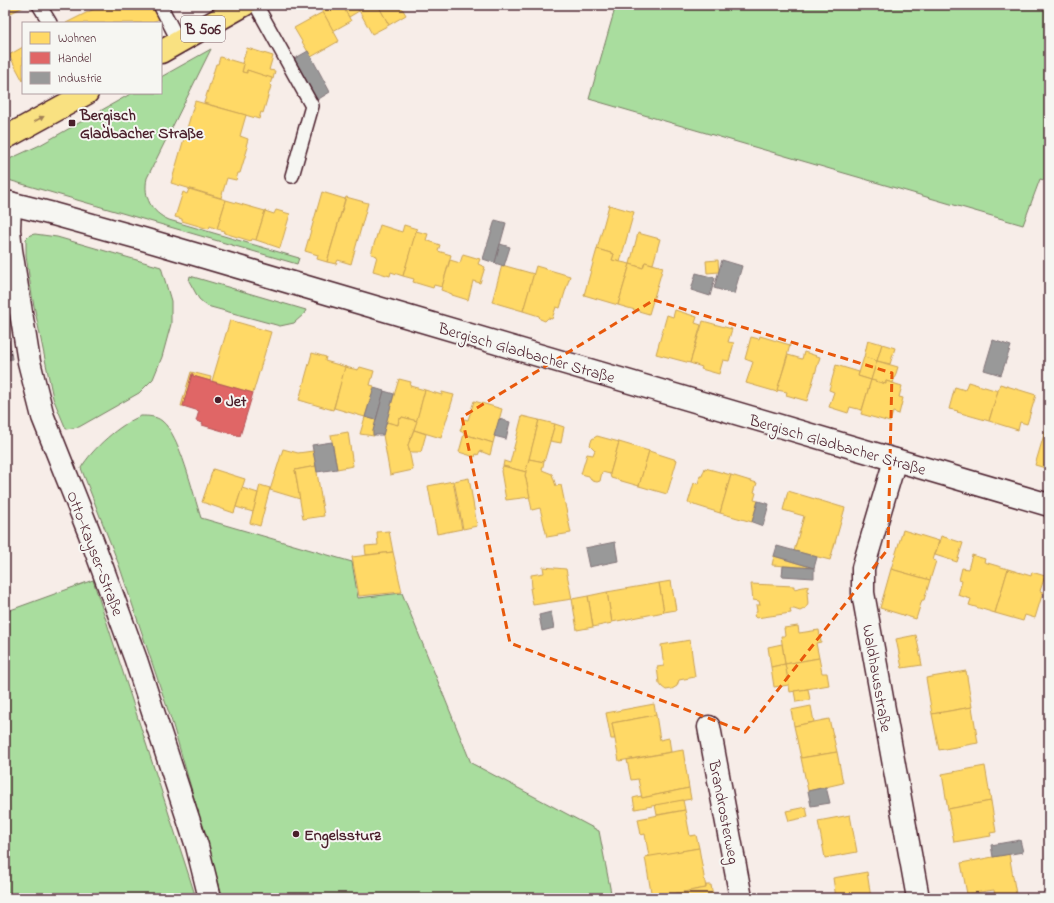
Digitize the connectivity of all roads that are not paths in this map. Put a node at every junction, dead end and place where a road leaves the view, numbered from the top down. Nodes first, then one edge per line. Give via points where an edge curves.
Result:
1 (39, 5) edge
2 (160, 5) edge
3 (244, 5) edge
4 (256, 5) edge
5 (49, 22) edge
6 (170, 47) edge
7 (85, 94) edge
8 (5, 138) edge
9 (292, 176) dead end
10 (8, 203) edge
11 (895, 460) junction
12 (1049, 505) edge
13 (709, 727) dead end
14 (210, 898) edge
15 (741, 898) edge
16 (918, 898) edge

1 - 5 lane
2 - 6 lane
3 - 6 main road, B 506
4 - 9 lane via 312,106
8 -> 7 main road
10 - 11 street, Bergisch Gladbacher Straße via 128,235
10 - 14 street, Otto-Kayser-Straße via 11,250 29,362 43,417 136,660 197,846
11 - 12 street, Bergisch Gladbacher Straße
11 - 16 street, Waldhausstraße via 863,568 863,593
13 - 15 street, Brandrosterweg

